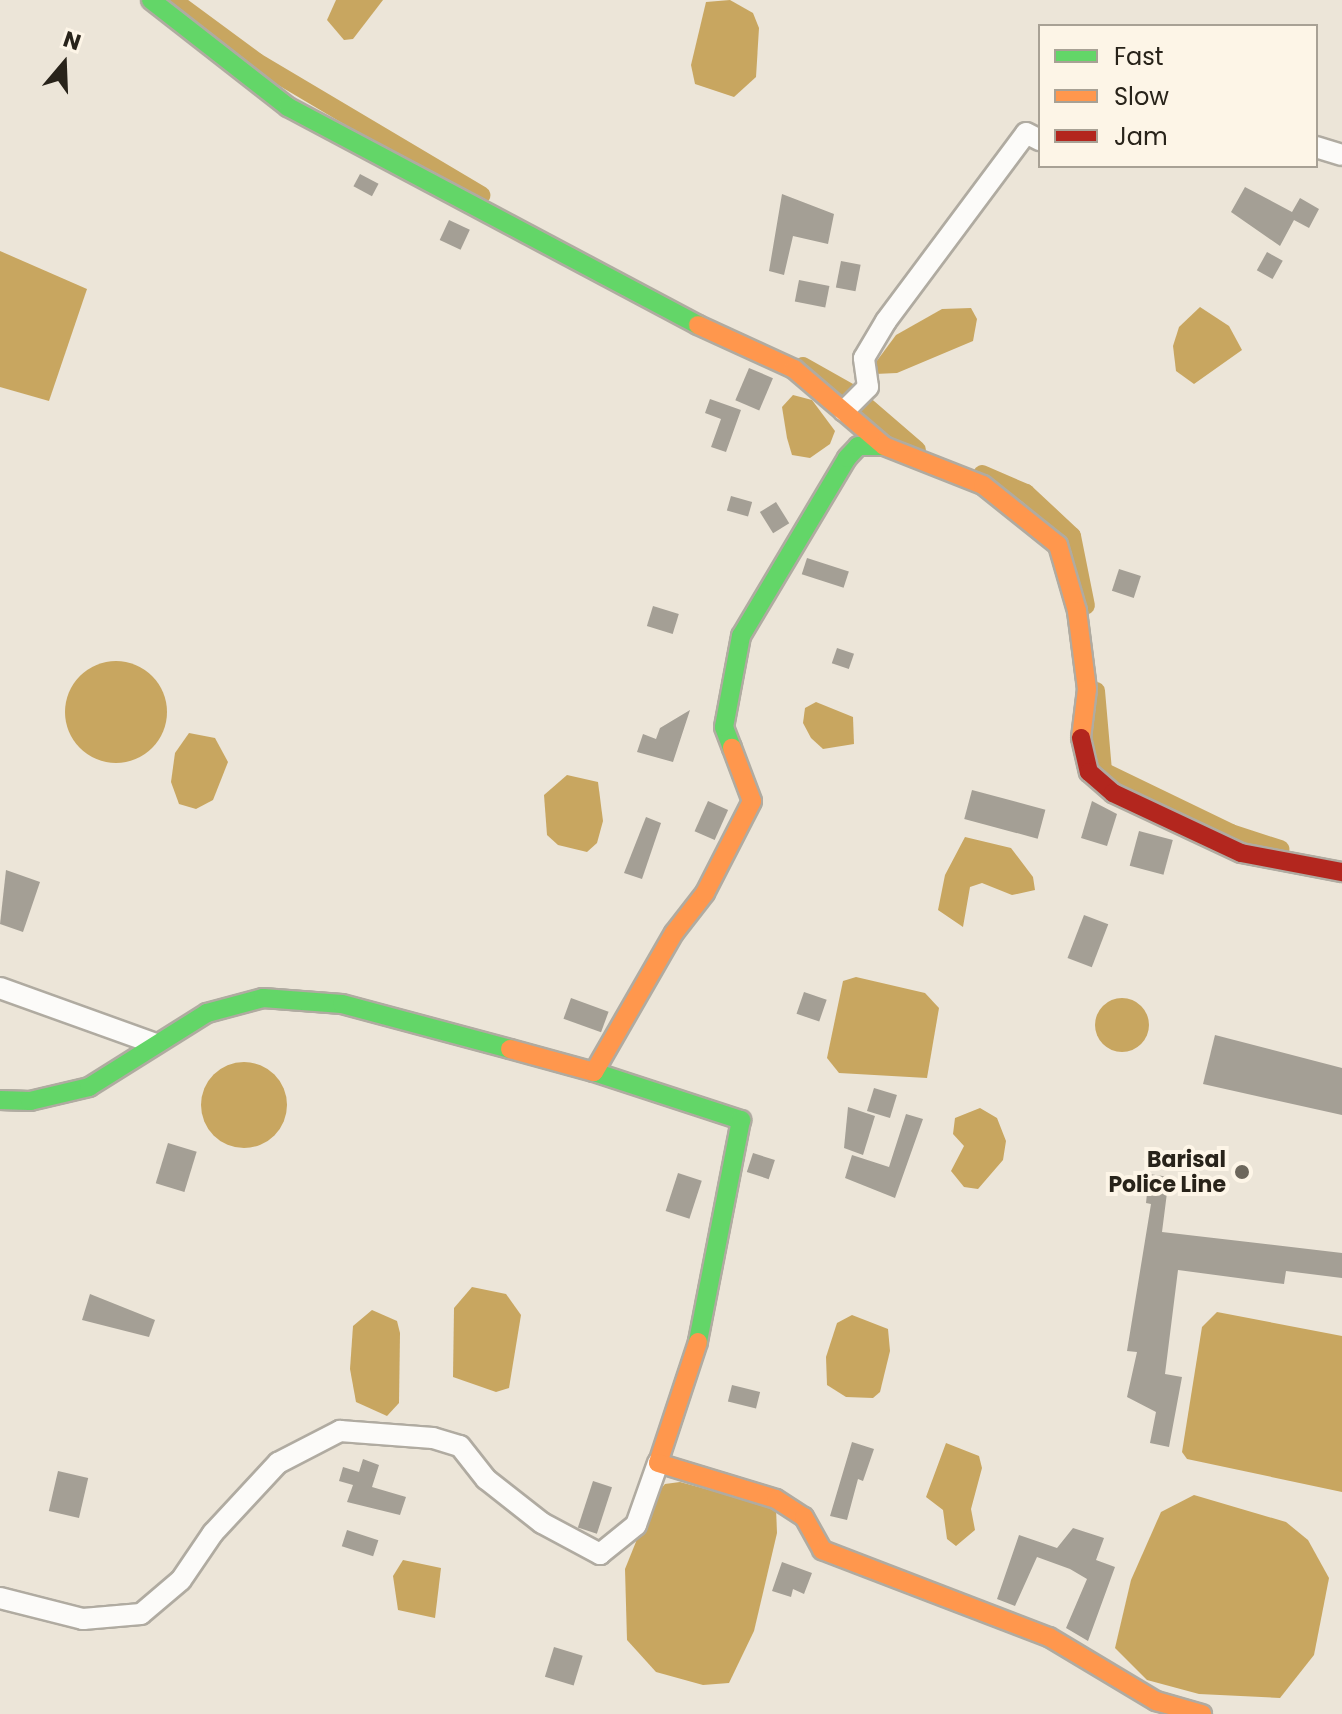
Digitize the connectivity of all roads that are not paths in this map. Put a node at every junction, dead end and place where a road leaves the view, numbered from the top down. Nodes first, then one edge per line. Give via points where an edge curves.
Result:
1 (151, 0) edge
2 (1038, 139) edge
3 (1318, 148) edge
4 (1342, 155) edge
5 (844, 411) junction
6 (884, 446) junction
7 (1342, 872) edge
8 (0, 988) edge
9 (153, 1043) junction
10 (594, 1072) junction
11 (0, 1100) edge
12 (658, 1463) junction
13 (0, 1598) edge
14 (1202, 1714) edge

1 - 5 street via 288,107 730,342 794,369
2 - 5 street via 1026,133 886,321 864,358 868,387
3 - 4 street
5 - 6 street
6 - 7 street via 983,485 1058,545 1079,626 1087,689 1080,751 1089,772 1113,793 1241,853
6 - 10 street via 858,446 847,458 741,636 724,727 752,801 705,893 674,933
8 - 9 street
9 - 10 street via 207,1013 263,998 342,1004
9 - 11 street via 89,1087 30,1101
10 - 12 street via 741,1120 704,1325
12 - 13 street via 636,1525 600,1554 542,1523 486,1479 460,1446 433,1438 340,1431 278,1463 213,1533 181,1580 141,1614 83,1619
12 - 14 street via 672,1472 729,1481 776,1499 804,1517 822,1550 1049,1637 1156,1701

